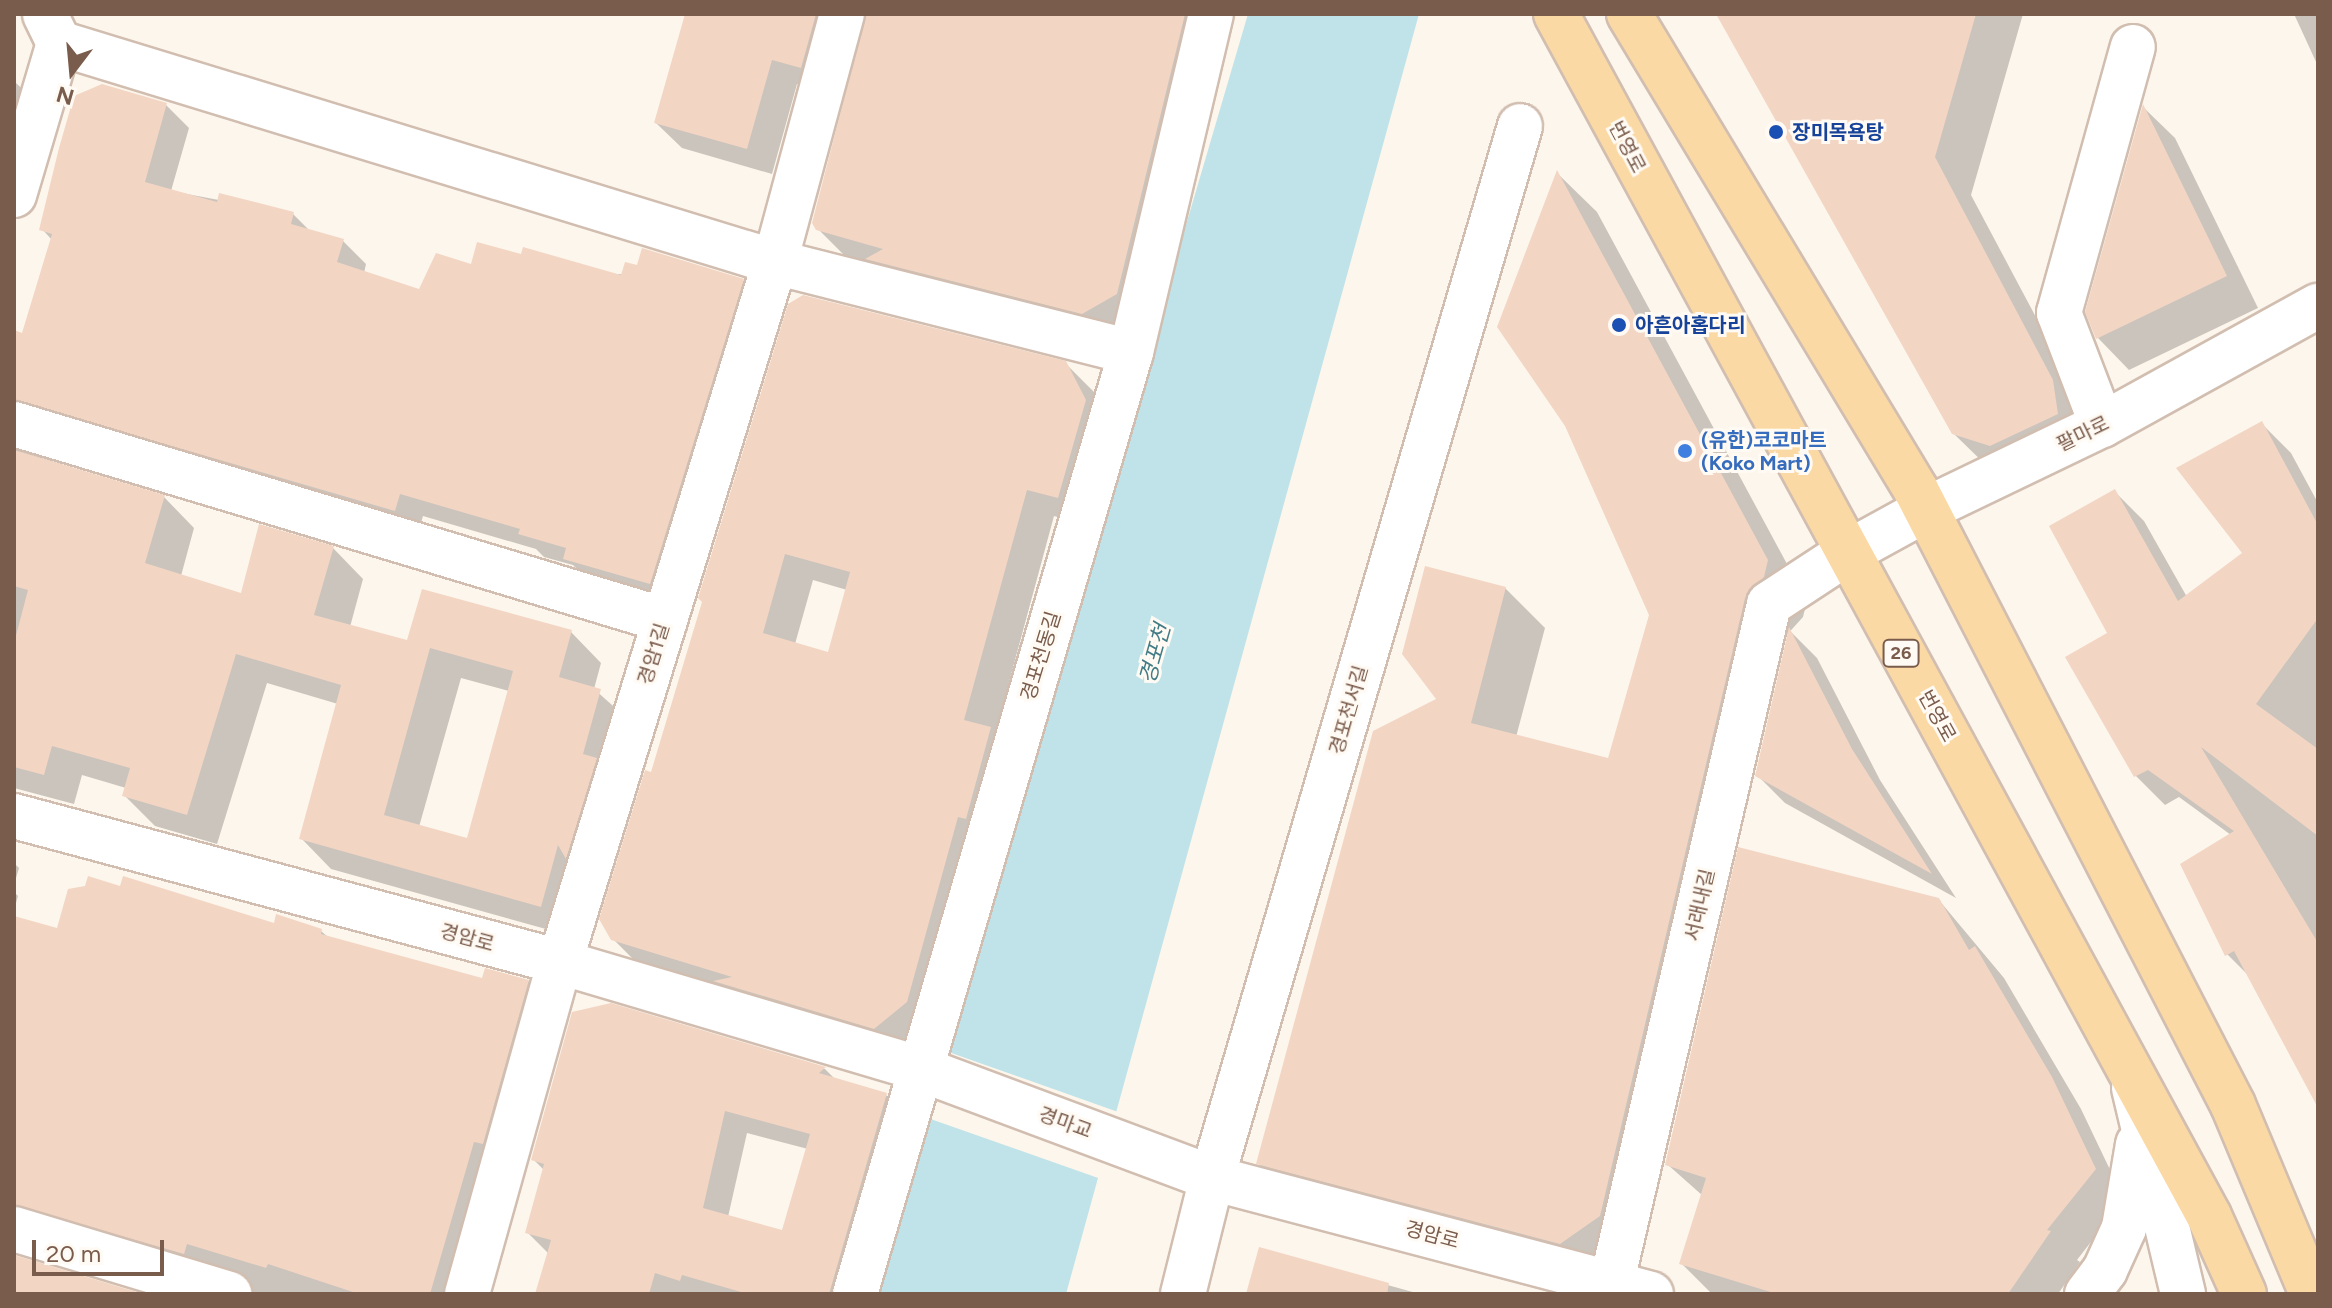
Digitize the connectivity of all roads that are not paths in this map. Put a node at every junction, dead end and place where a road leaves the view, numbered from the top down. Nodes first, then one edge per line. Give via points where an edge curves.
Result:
1 (842, 14) edge
2 (1211, 14) edge
3 (1556, 14) edge
4 (1629, 14) edge
5 (52, 28) edge
6 (2133, 47) dead end
7 (1520, 126) dead end
8 (14, 195) edge
9 (775, 262) junction
10 (2318, 306) edge
11 (1131, 352) junction
12 (14, 424) edge
13 (2102, 425) junction
14 (1925, 510) junction
15 (1845, 554) junction
16 (665, 620) junction
17 (14, 816) edge
18 (560, 962) junction
19 (918, 1068) junction
20 (2132, 1078) junction
21 (2233, 1105) junction
22 (2141, 1126) junction
23 (1212, 1178) junction
24 (2318, 1227) edge
25 (14, 1229) edge
26 (1624, 1290) edge
27 (229, 1294) edge
28 (467, 1294) edge
29 (855, 1294) edge
30 (1183, 1294) edge
31 (2087, 1294) edge
32 (2183, 1294) edge
33 (2244, 1294) edge
34 (2312, 1294) edge

1 - 9 street, 경암1길
2 - 11 street, 경포천동길
3 - 15 main road, 번영로 / 26
4 - 14 main road
5 - 8 street
5 - 9 street
6 - 13 street via 2059,313
7 - 23 street, 경포천서길
9 - 11 street
9 - 16 street, 경암1길
10 - 13 street, 팔마로
11 - 19 street, 경포천동길
12 - 16 street
13 - 14 street, 팔마로
14 - 15 street, 팔마로
14 - 21 main road
15 - 20 main road, 번영로 / 26
15 - 26 street, 서래내길 via 1769,604
16 - 18 street, 경암1길
17 - 18 street, 경암로
18 - 19 street, 경암로
18 - 28 street, 경암1길
19 - 23 street, 경마교
19 - 29 street, 경포천동길
20 - 22 street
20 - 33 main road, 번영로 / 26 via 2209,1216
21 - 24 main road
21 - 34 main road
22 - 31 street via 2124,1228
22 - 32 street
23 - 26 street, 경암로
23 - 30 street, 경포천서길
25 - 27 street

